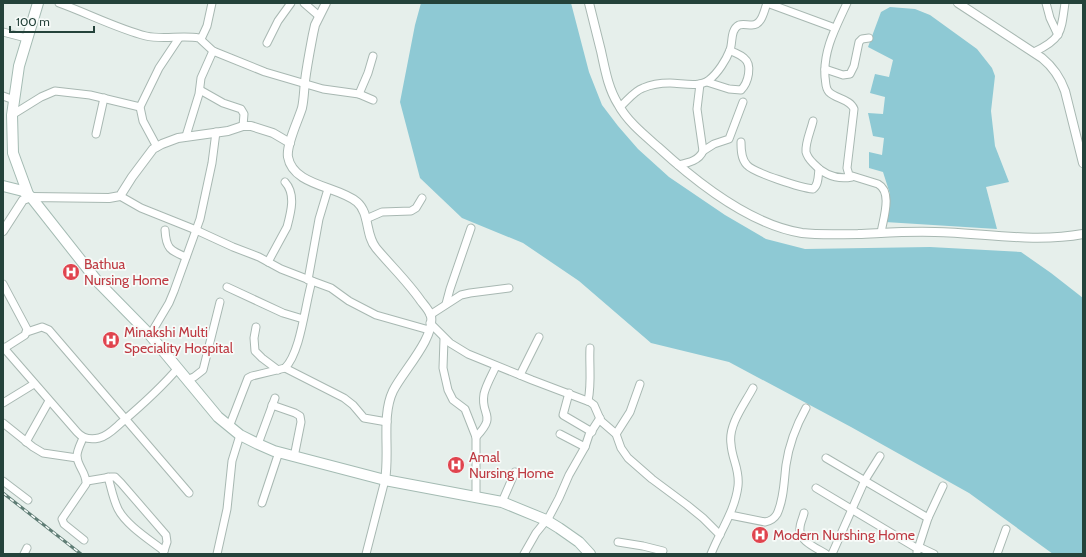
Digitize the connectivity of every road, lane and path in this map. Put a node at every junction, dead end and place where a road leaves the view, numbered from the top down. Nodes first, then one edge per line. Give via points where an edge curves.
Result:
1 (59, 3) edge
2 (212, 3) edge
3 (291, 3) edge
4 (304, 3) edge
5 (326, 3) edge
6 (588, 3) edge
7 (767, 3) edge
8 (847, 3) edge
9 (958, 3) edge
10 (1046, 3) edge
11 (1065, 3) edge
12 (35, 4) edge
13 (319, 16) junction
14 (835, 28) junction
15 (3, 32) edge
16 (1058, 35) junction
17 (26, 38) junction
18 (179, 38) junction
19 (869, 38) dead end
20 (201, 39) junction
21 (267, 43) dead end
22 (730, 50) junction
23 (213, 51) junction
24 (1034, 52) junction
25 (373, 56) dead end
26 (825, 69) junction
27 (305, 82) junction
28 (703, 83) junction
29 (200, 90) junction
30 (359, 94) junction
31 (3, 96) edge
32 (104, 98) junction
33 (14, 100) junction
34 (373, 100) dead end
35 (743, 102) dead end
36 (140, 107) junction
37 (620, 107) junction
38 (12, 115) junction
39 (813, 121) dead end
40 (244, 126) junction
41 (216, 132) junction
42 (96, 134) dead end
43 (186, 136) junction
44 (741, 142) dead end
45 (290, 143) junction
46 (157, 146) junction
47 (703, 151) junction
48 (1083, 163) edge
49 (678, 165) junction
50 (818, 169) junction
51 (852, 177) junction
52 (285, 182) dead end
53 (3, 186) edge
54 (328, 189) junction
55 (120, 196) junction
56 (31, 197) junction
57 (422, 198) dead end
58 (366, 220) junction
59 (471, 228) dead end
60 (165, 230) dead end
61 (196, 230) junction
62 (3, 231) edge
63 (881, 233) junction
64 (1083, 234) edge
65 (186, 257) junction
66 (268, 262) junction
67 (310, 280) junction
68 (3, 284) edge
69 (227, 287) dead end
70 (509, 288) dead end
71 (220, 302) dead end
72 (446, 304) junction
73 (303, 319) junction
74 (430, 323) junction
75 (256, 327) dead end
76 (27, 332) junction
77 (150, 335) junction
78 (538, 337) dead end
79 (444, 339) junction
80 (3, 348) edge
81 (590, 348) dead end
82 (496, 366) junction
83 (178, 368) junction
84 (281, 369) junction
85 (520, 375) junction
86 (187, 380) junction
87 (34, 384) junction
88 (640, 384) dead end
89 (753, 388) dead end
90 (569, 393) junction
91 (49, 401) junction
92 (588, 401) junction
93 (3, 403) edge
94 (806, 408) dead end
95 (600, 418) junction
96 (125, 419) junction
97 (387, 422) junction
98 (3, 423) edge
99 (229, 427) junction
100 (592, 432) junction
101 (560, 434) dead end
102 (616, 434) junction
103 (240, 435) junction
104 (476, 437) junction
105 (83, 438) junction
106 (26, 442) junction
107 (258, 444) junction
108 (585, 447) junction
109 (279, 452) junction
110 (880, 456) dead end
111 (294, 457) junction
112 (77, 458) junction
113 (826, 458) dead end
114 (515, 472) dead end
115 (108, 477) junction
116 (385, 480) junction
117 (865, 480) junction
118 (3, 481) edge
119 (87, 481) junction
120 (943, 486) dead end
121 (816, 488) dead end
122 (189, 493) dead end
123 (476, 497) junction
124 (28, 500) dead end
125 (502, 502) junction
126 (262, 503) dead end
127 (852, 510) junction
128 (804, 513) dead end
129 (730, 515) junction
130 (928, 518) junction
131 (546, 520) junction
132 (1006, 529) dead end
133 (720, 535) junction
134 (84, 540) dead end
135 (618, 542) dead end
136 (918, 550) edge
137 (652, 551) edge
138 (663, 551) dead end
139 (163, 552) edge
140 (217, 554) edge
141 (366, 554) edge
142 (524, 554) edge
143 (590, 554) edge
144 (711, 554) edge
145 (826, 554) edge
146 (832, 554) edge
147 (934, 554) edge
148 (996, 554) edge

1 - 18 street via 146,36
2 - 20 street
3 - 21 street
4 - 13 street
5 - 13 street
6 - 37 street via 608,80
7 - 14 street
7 - 22 street via 757,24 736,27
8 - 14 street
9 - 24 street
10 - 16 street
11 - 16 street
12 - 17 main road
13 - 27 street via 313,34
14 - 26 street via 827,50
15 - 17 street
16 - 24 street via 1051,43
17 - 33 main road
18 - 20 street
18 - 36 street
19 - 26 street via 859,42 850,74 843,75
20 - 23 street
22 - 28 street via 718,71
22 - 28 street via 744,57 748,65 749,74 743,88 734,90
23 - 27 street via 270,73
23 - 29 street via 201,78
24 - 48 street via 1054,68 1063,83
25 - 30 street
26 - 51 street via 828,90 850,103 854,109 847,172
27 - 30 street
27 - 45 street via 302,108
28 - 37 street via 669,83 644,87
28 - 47 street via 697,109
29 - 40 street via 223,103 241,109 244,114
29 - 43 street
30 - 34 street
31 - 33 street
32 - 36 street
32 - 38 street via 55,91
32 - 42 street
33 - 38 main road
35 - 47 street via 729,139
36 - 46 street via 143,121
37 - 49 street via 636,127
38 - 56 main road via 13,153
39 - 50 street via 806,154
40 - 41 street
40 - 45 street via 267,130
41 - 43 street
41 - 61 street via 203,209
43 - 46 street
44 - 50 street via 747,166 775,178 813,189 816,186
45 - 54 street via 288,152 292,167 306,179
46 - 55 street
47 - 49 street via 696,159
49 - 63 street via 734,205 786,229 820,234
50 - 51 street via 835,177
51 - 63 street via 882,185 886,192
52 - 66 street via 292,195 287,227
53 - 56 main road
54 - 58 street via 356,201 362,208
54 - 67 street via 319,219
55 - 56 street
55 - 61 street via 144,210
56 - 62 street via 23,200
56 - 77 main road via 98,282
57 - 58 street via 411,211 386,212
58 - 74 street via 375,248 403,277 428,310
59 - 72 street
60 - 65 street via 169,248
61 - 65 street
61 - 66 street
63 - 64 street via 936,232 1042,238
65 - 77 street via 169,304
66 - 67 street
67 - 73 street
67 - 74 street via 335,290 376,315
68 - 76 street
69 - 73 street via 274,309
70 - 72 street via 461,295
71 - 86 street via 203,370
72 - 74 street
73 - 84 street via 294,352
74 - 79 street
74 - 97 street via 417,354 393,390
75 - 84 street via 255,351
76 - 80 street
76 - 96 street via 42,327 49,330
77 - 83 main road
78 - 85 street
79 - 82 street via 468,354
79 - 104 street via 443,368 448,390 453,400 464,409
80 - 87 street
81 - 92 street via 591,386
82 - 85 street
82 - 104 street via 484,395 488,420
83 - 86 main road
83 - 96 street via 159,390
84 - 97 street via 344,398 364,418
84 - 99 street via 248,378
85 - 90 street
86 - 99 main road
87 - 91 street
87 - 93 street
88 - 102 street via 630,412
89 - 129 street via 736,419 731,437 739,479
90 - 92 street
90 - 100 street via 564,415
91 - 105 street
91 - 106 street
92 - 95 street via 594,405
94 - 129 street via 792,437 782,496 774,518 765,522
95 - 100 street
95 - 102 street
96 - 105 street via 100,438
96 - 122 street
97 - 116 street via 388,454
98 - 106 street
99 - 103 main road
100 - 108 street
101 - 108 street
102 - 133 street via 622,452 632,462 687,504
103 - 107 main road
103 - 140 street via 232,461 228,502
104 - 123 street
105 - 112 street
106 - 112 street via 43,452
107 - 109 main road
107 - 111 street via 273,402 300,416
108 - 131 street
109 - 111 main road
109 - 126 street
110 - 117 street
111 - 116 main road
112 - 119 street
113 - 117 street
114 - 125 street
115 - 119 street
115 - 139 street via 120,513
115 - 139 street via 115,477 121,482 164,532 168,538
116 - 123 main road
116 - 141 street
117 - 127 street
117 - 130 street
118 - 124 street
119 - 134 street via 62,519 64,524
120 - 130 street
121 - 127 street
123 - 125 main road
125 - 131 main road
127 - 136 street
127 - 146 street
128 - 145 street via 801,535
129 - 133 street
130 - 136 street
131 - 142 street
131 - 143 main road via 572,536
132 - 148 street
133 - 144 street
135 - 137 street via 643,546
136 - 147 street
137 - 138 street

